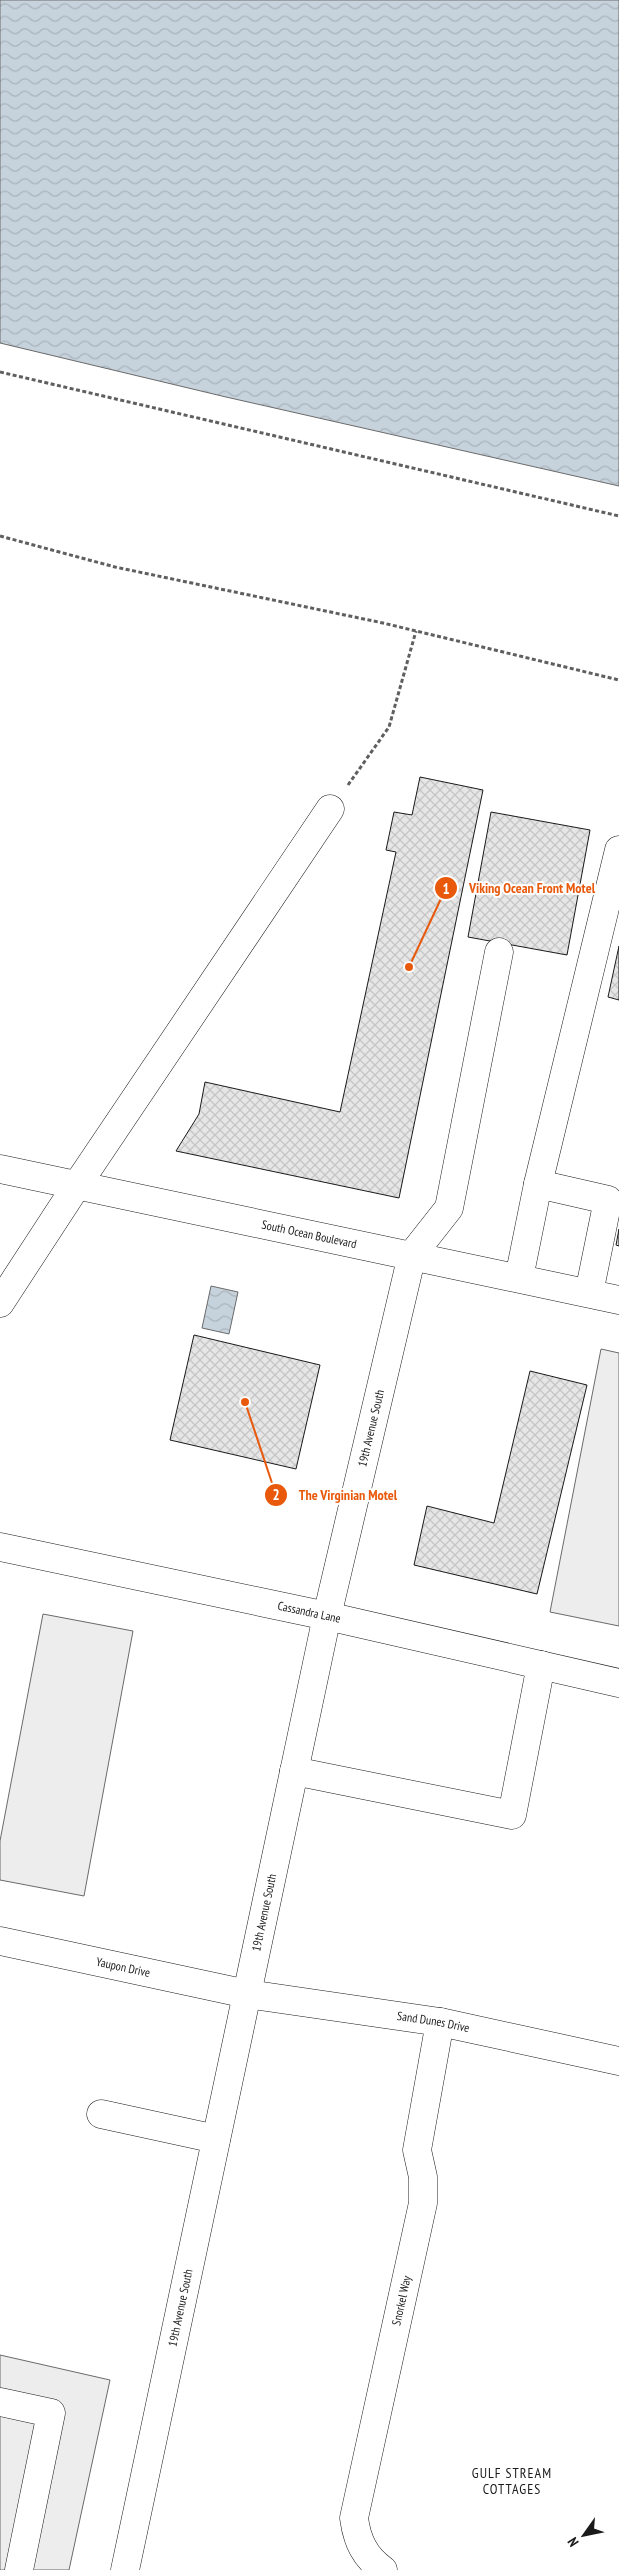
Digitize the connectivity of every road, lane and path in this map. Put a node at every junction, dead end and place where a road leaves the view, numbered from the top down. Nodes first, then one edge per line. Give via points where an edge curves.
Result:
1 (0, 372) edge
2 (619, 516) edge
3 (0, 536) edge
4 (416, 631) junction
5 (619, 680) edge
6 (330, 809) joint
7 (619, 850) edge
8 (499, 952) dead end
9 (0, 1169) edge
10 (538, 1184) junction
11 (77, 1185) junction
12 (412, 1255) junction
13 (519, 1278) junction
14 (589, 1294) junction
15 (619, 1300) edge
16 (0, 1303) edge
17 (0, 1547) edge
18 (327, 1616) junction
19 (541, 1665) junction
20 (619, 1683) edge
21 (294, 1771) junction
22 (0, 1941) edge
23 (247, 1994) junction
24 (440, 2022) junction
25 (619, 2061) edge
26 (101, 2114) dead end
27 (216, 2139) junction
28 (0, 2402) edge
29 (18, 2570) edge
30 (125, 2570) edge
31 (383, 2570) edge

1 - 2 path
3 - 4 path via 115,567
4 - 5 path
4 - 6 path via 389,727
6 - 11 street
7 - 10 street
8 - 12 street via 449,1208
9 - 11 street, South Ocean Boulevard
10 - 13 street
10 - 14 street via 608,1200
11 - 12 street, South Ocean Boulevard
11 - 16 street
12 - 13 street, South Ocean Boulevard
12 - 18 street, 19th Avenue South
13 - 14 street, South Ocean Boulevard
14 - 15 street, South Ocean Boulevard
17 - 18 street, Cassandra Lane
18 - 19 street, Cassandra Lane
18 - 21 street, 19th Avenue South
19 - 20 street, Cassandra Lane
19 - 21 street via 512,1815
21 - 23 street, 19th Avenue South
22 - 23 street, Yaupon Drive
23 - 24 street, Sand Dunes Drive
23 - 27 street, 19th Avenue South
24 - 25 street, Sand Dunes Drive
24 - 31 street, Snorkel Way via 417,2150 423,2177 423,2203 354,2518 362,2549 371,2562
26 - 27 street
27 - 30 street, 19th Avenue South
28 - 29 street via 52,2413

